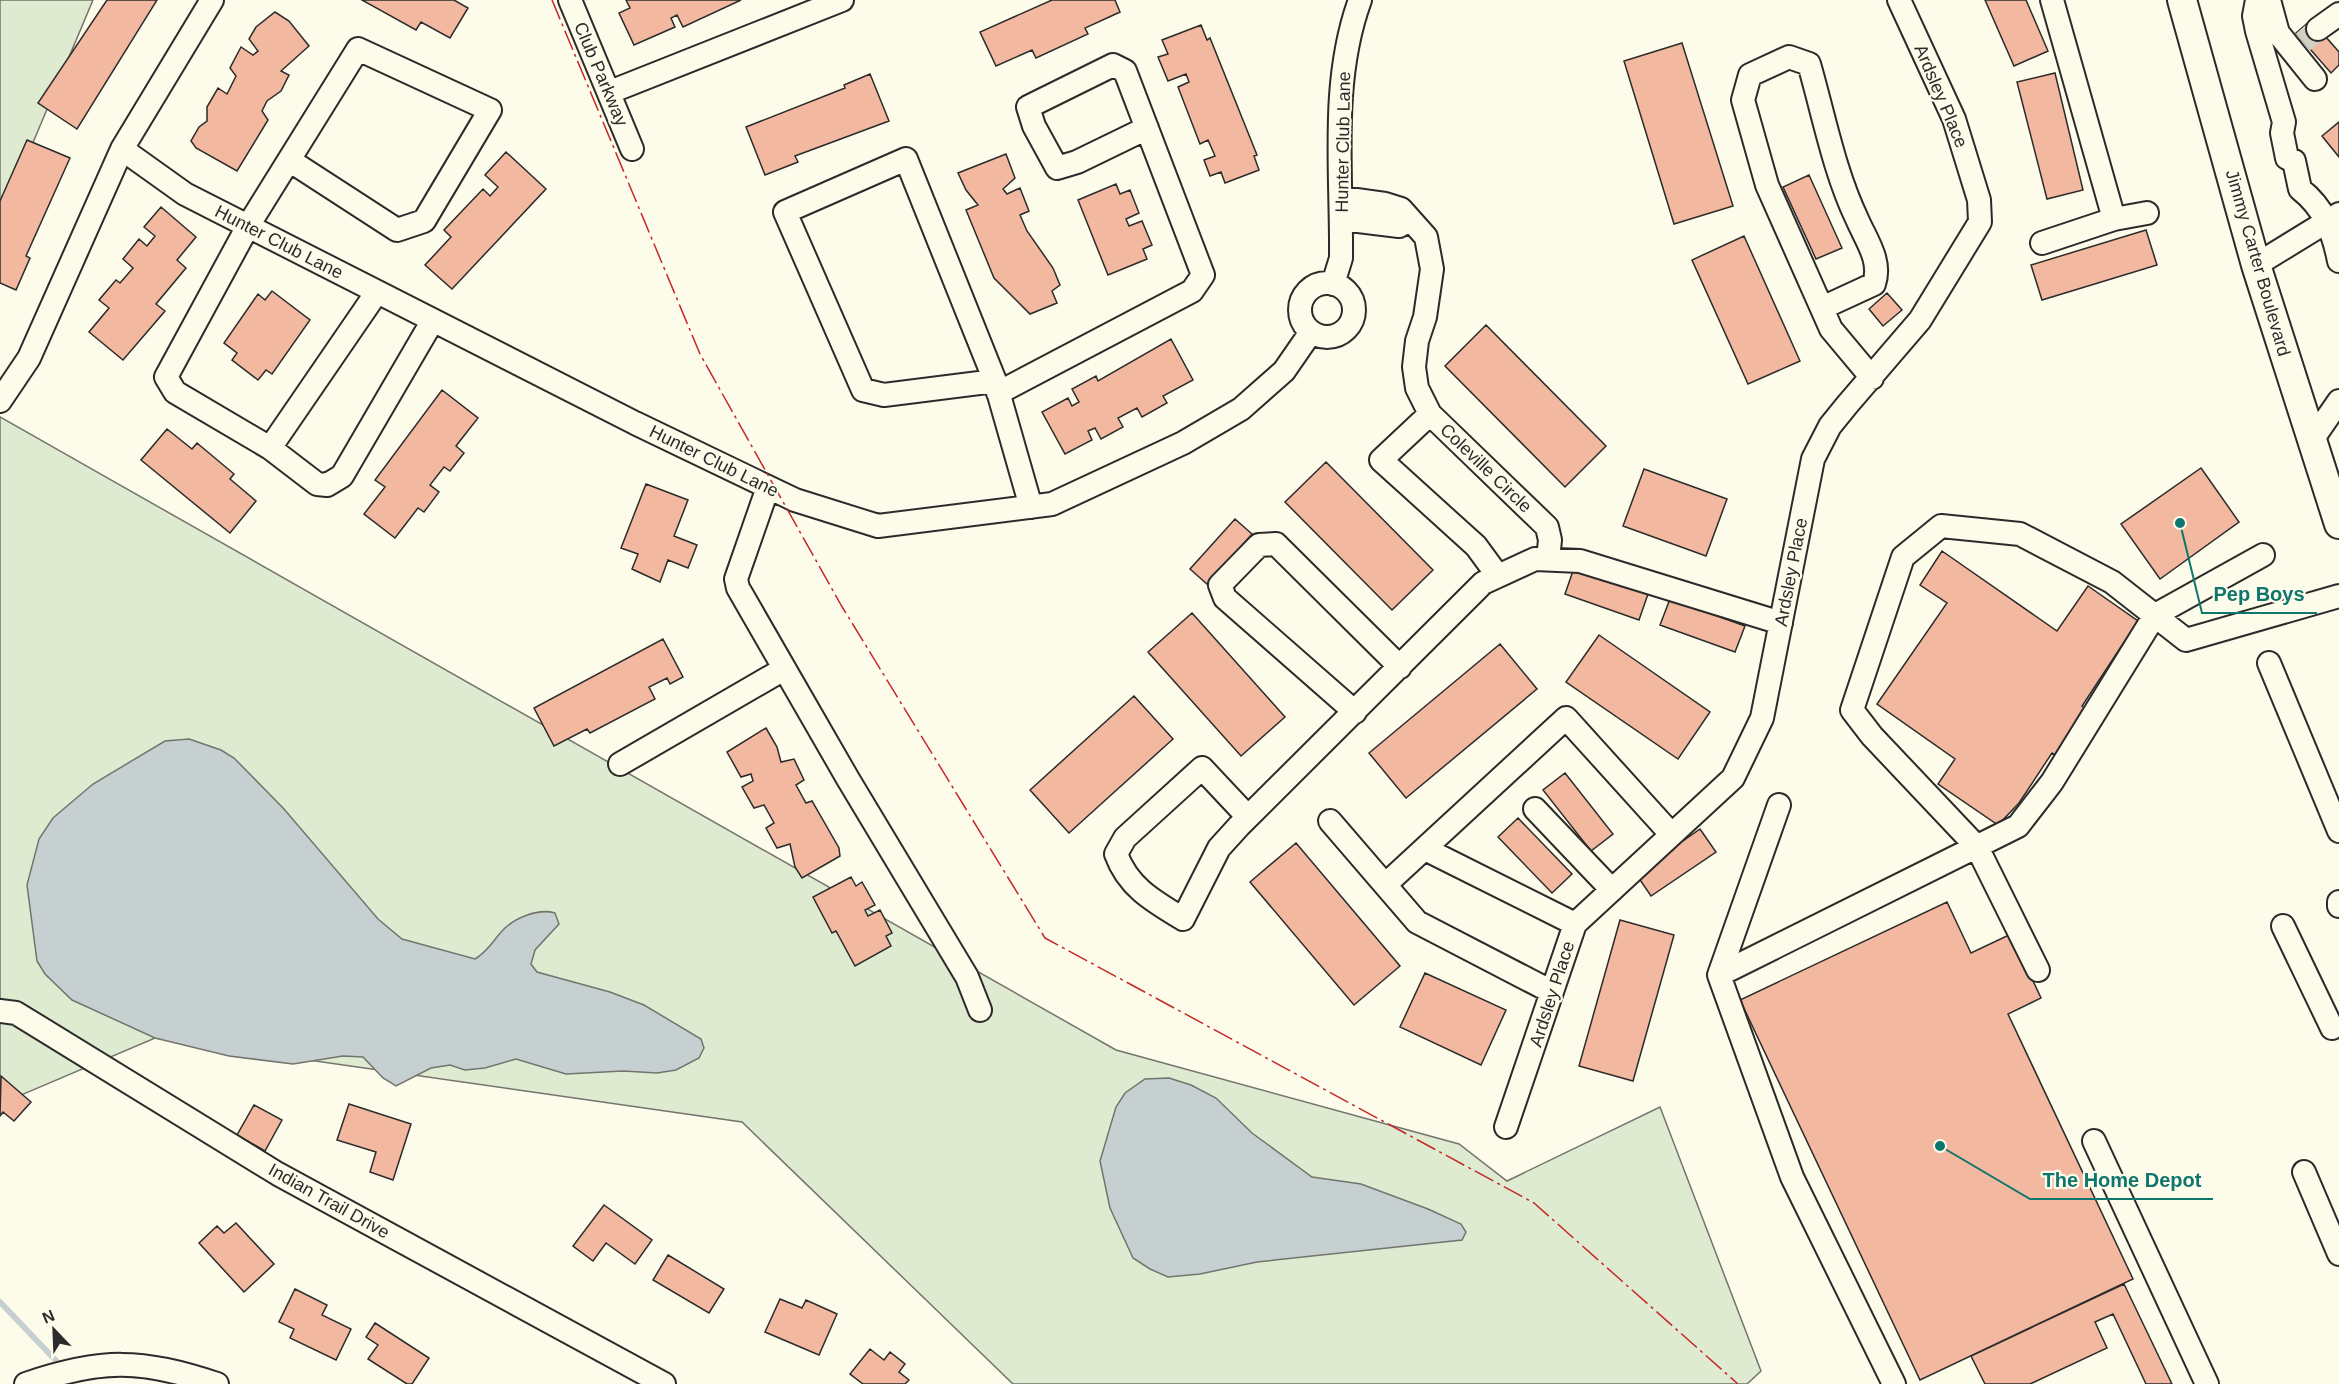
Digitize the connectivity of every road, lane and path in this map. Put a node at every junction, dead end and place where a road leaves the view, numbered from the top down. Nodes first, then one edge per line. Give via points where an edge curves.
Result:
1 (212, 0) edge
2 (570, 0) edge
3 (842, 0) edge
4 (1360, 0) edge
5 (1899, 0) edge
6 (2052, 0) edge
7 (2182, 0) edge
8 (2257, 0) edge
9 (2269, 0) edge
10 (2338, 14) edge
11 (2305, 41) junction
12 (2315, 79) dead end
13 (610, 92) junction
14 (1147, 128) junction
15 (122, 149) junction
16 (632, 149) dead end
17 (289, 160) junction
18 (1342, 208) junction
19 (2147, 213) dead end
20 (2114, 219) junction
21 (2333, 219) edge
22 (248, 226) junction
23 (2042, 243) dead end
24 (2338, 254) edge
25 (2256, 265) junction
26 (1333, 284) junction
27 (377, 292) junction
28 (1822, 308) junction
29 (433, 320) junction
30 (1311, 332) junction
31 (1872, 378) junction
32 (996, 387) junction
33 (0, 400) edge
34 (2339, 401) edge
35 (1430, 414) junction
36 (2312, 440) junction
37 (270, 448) junction
38 (768, 487) junction
39 (1031, 507) junction
40 (2339, 524) edge
41 (2263, 555) dead end
42 (1548, 559) junction
43 (1498, 576) junction
44 (2339, 596) edge
45 (2155, 615) junction
46 (1781, 623) junction
47 (2269, 663) dead end
48 (1400, 667) junction
49 (784, 669) junction
50 (1355, 712) junction
51 (620, 765) dead end
52 (1779, 805) dead end
53 (1535, 809) dead end
54 (1248, 817) junction
55 (1330, 821) dead end
56 (2339, 831) edge
57 (1671, 834) junction
58 (1977, 847) junction
59 (1425, 849) junction
60 (1385, 885) junction
61 (1611, 890) junction
62 (1575, 924) junction
63 (2283, 926) dead end
64 (2038, 970) dead end
65 (1719, 975) junction
66 (1552, 992) junction
67 (980, 1010) dead end
68 (0, 1011) edge
69 (2332, 1028) dead end
70 (1506, 1127) dead end
71 (2094, 1141) dead end
72 (2304, 1172) dead end
73 (2339, 1254) edge
74 (26, 1384) edge
75 (217, 1384) edge
76 (664, 1384) edge
77 (1893, 1384) edge
78 (2207, 1384) edge

1 - 15 street
2 - 13 street, Club Parkway
3 - 13 street
4 - 18 street, Hunter Club Lane via 1349,29 1341,83
5 - 31 street, Ardsley Place via 1954,119 1979,200 1980,222 1920,320
6 - 20 street
7 - 25 main road, Jimmy Carter Boulevard
8 - 21 street via 2257,31 2284,122 2293,129 2300,189
9 - 11 street via 2278,33
10 - 11 street
11 - 12 street
13 - 16 street, Club Parkway
14 - 14 street via 1125,72 1113,65 1028,107 1057,168
14 - 32 street via 1203,275 1192,291
15 - 22 street, Hunter Club Lane via 185,194
15 - 33 street via 29,358
17 - 17 street via 397,230 424,221 490,110 358,49
17 - 22 street
18 - 26 street, Hunter Club Lane via 1341,258
18 - 35 street, Coleville Circle via 1401,209 1426,237 1432,268 1414,367 1417,388
19 - 20 street
20 - 23 street
21 - 24 street
21 - 25 street
22 - 27 street, Hunter Club Lane
22 - 37 street via 166,378 175,392
25 - 36 main road, Jimmy Carter Boulevard
26 - 30 street via 1318,283 1302,298 1300,319
26 - 30 street via 1340,284 1354,301 1353,322 1336,337 1314,336
27 - 29 street, Hunter Club Lane
27 - 37 street
28 - 28 street via 1767,185 1743,100 1750,75 1789,57 1809,64 1847,198 1878,273 1874,284
28 - 31 street via 1831,329
29 - 37 street via 342,476 327,484 317,484
29 - 38 street, Hunter Club Lane
30 - 39 street, Hunter Club Lane via 1284,371 1241,409 1183,443 1052,504
31 - 46 street, Ardsley Place via 1830,426 1813,459
32 - 32 street via 906,159 785,212 863,390 885,395
32 - 39 street
34 - 36 street
35 - 42 street, Coleville Circle via 1547,526
35 - 43 street via 1381,460 1476,546
36 - 40 main road, Jimmy Carter Boulevard
38 - 39 street, Hunter Club Lane via 817,508 878,526
38 - 49 street via 736,579 746,605
41 - 45 street
42 - 43 street via 1535,559
42 - 46 street via 1580,561
43 - 48 street via 1483,583
44 - 45 street via 2186,640
45 - 58 street via 2052,782 2018,826
45 - 58 street via 2112,582 2020,534 1941,526 1904,557 1852,710
46 - 57 street, Ardsley Place via 1762,718 1733,778
47 - 56 street
48 - 50 street
48 - 50 street via 1276,544 1259,545 1221,585 1225,598
49 - 51 street
49 - 67 street via 967,977
50 - 54 street
52 - 65 street
53 - 61 street
54 - 54 street via 1218,848 1183,919 1154,902 1124,874 1116,854 1125,838 1202,768
55 - 60 street
57 - 59 street via 1566,718
57 - 61 street, Ardsley Place
58 - 64 street
58 - 65 street
59 - 60 street
59 - 62 street
60 - 66 street via 1417,922
61 - 62 street, Ardsley Place
62 - 66 street, Ardsley Place
63 - 69 street
65 - 77 street via 1792,1177
66 - 70 street, Ardsley Place
68 - 76 street, Indian Trail Drive via 16,1013 278,1174
71 - 78 street
72 - 73 street
74 - 75 street via 97,1365 143,1364

